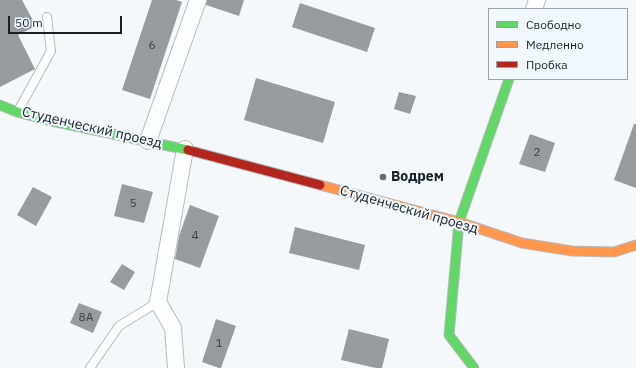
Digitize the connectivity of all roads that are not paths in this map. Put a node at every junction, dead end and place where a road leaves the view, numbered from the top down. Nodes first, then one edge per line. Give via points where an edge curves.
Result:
1 (198, 0) edge
2 (46, 17) dead end
3 (509, 80) edge
4 (0, 105) edge
5 (17, 112) junction
6 (148, 141) junction
7 (184, 149) junction
8 (459, 222) junction
9 (636, 245) edge
10 (158, 302) junction
11 (90, 368) edge
12 (176, 368) edge
13 (474, 368) edge

1 - 6 street
2 - 5 lane via 51,50
3 - 8 street
4 - 5 street, Студенческий проезд
5 - 6 street, Студенческий проезд
6 - 7 street, Студенческий проезд
7 - 8 street, Студенческий проезд
7 - 10 street
8 - 9 street, Студенческий проезд via 522,244 572,251 614,252
8 - 13 street via 449,335 465,360
10 - 11 lane via 120,326
10 - 12 street via 173,328

